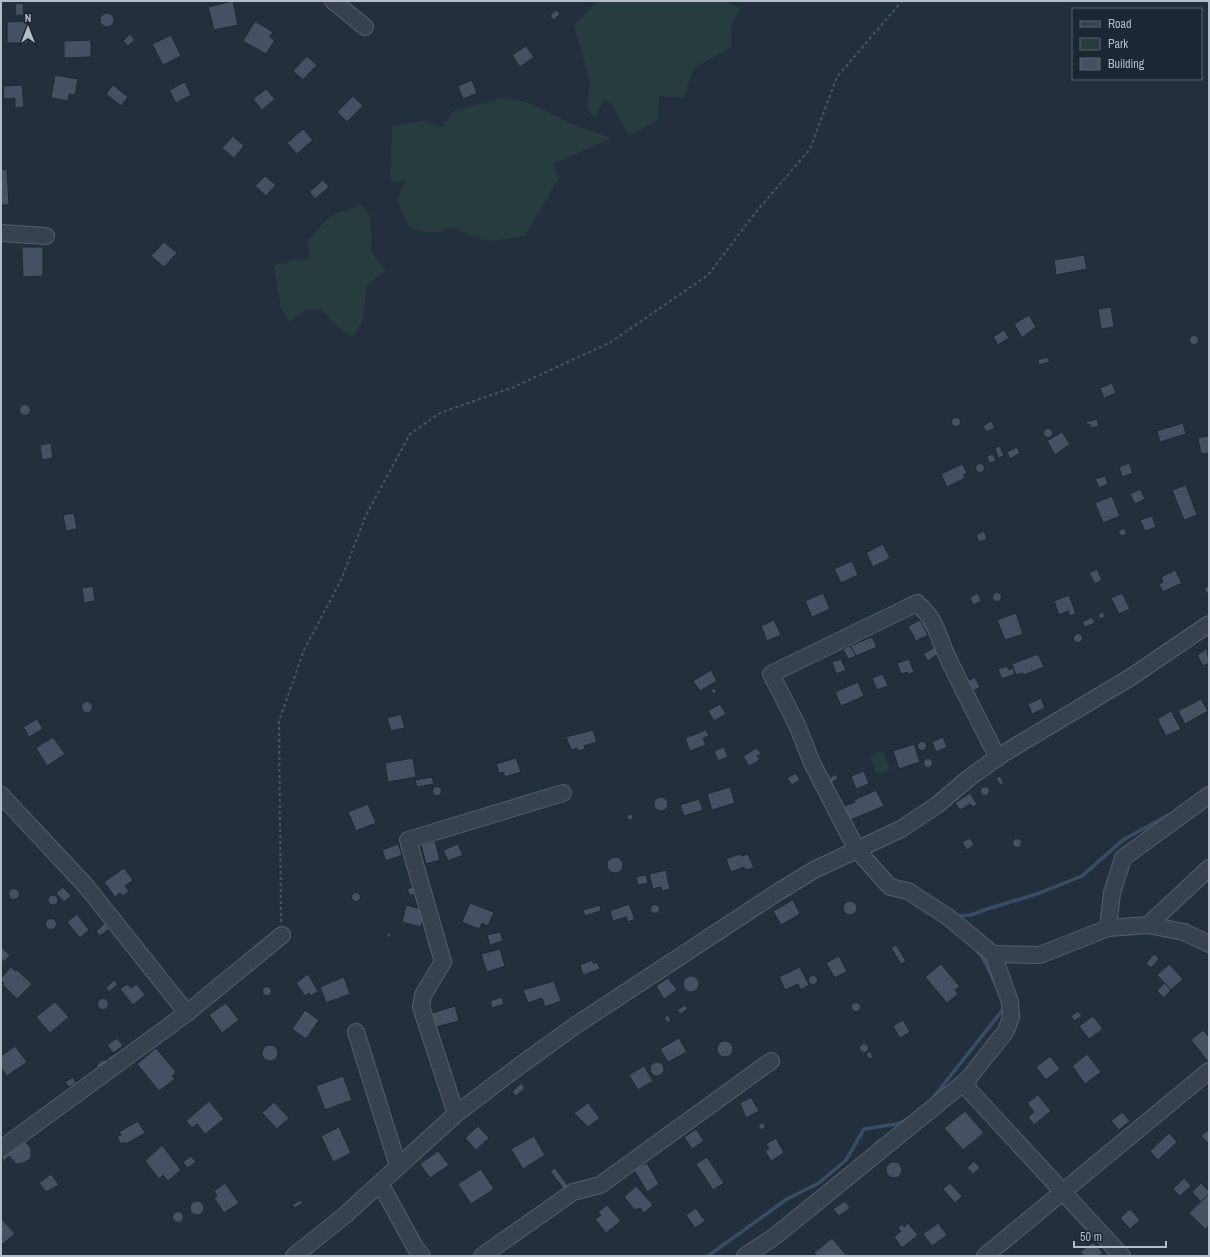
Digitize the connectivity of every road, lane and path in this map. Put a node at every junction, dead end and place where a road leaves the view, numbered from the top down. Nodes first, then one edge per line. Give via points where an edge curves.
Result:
1 (333, 1) edge
2 (902, 1) edge
3 (365, 26) dead end
4 (1, 233) edge
5 (46, 236) dead end
6 (1209, 624) edge
7 (998, 758) junction
8 (563, 793) dead end
9 (1, 795) edge
10 (1209, 795) edge
11 (857, 850) junction
12 (1209, 868) edge
13 (1148, 926) junction
14 (1108, 928) junction
15 (282, 936) joint
16 (1209, 944) edge
17 (993, 954) junction
18 (187, 1013) junction
19 (356, 1032) dead end
20 (771, 1061) dead end
21 (1209, 1070) edge
22 (967, 1080) junction
23 (456, 1114) junction
24 (1, 1149) edge
25 (398, 1166) junction
26 (380, 1183) junction
27 (1064, 1192) junction
28 (294, 1256) edge
29 (422, 1256) edge
30 (482, 1256) edge
31 (745, 1256) edge
32 (985, 1256) edge
33 (1122, 1256) edge

1 - 3 street
2 - 15 path via 837,77 810,149 756,212 708,275 611,342 514,387 440,413 410,434 366,515 341,580 304,650 279,721
4 - 5 street
6 - 7 street via 1131,677
7 - 11 street via 907,825
7 - 11 street via 947,657 935,624 917,603 771,674 812,763
8 - 23 street via 408,840 443,962 423,995 421,1007
9 - 18 street via 86,886
10 - 14 street via 1123,858 1112,893
11 - 17 street via 890,886 908,891 948,917
11 - 23 street via 814,870 691,949 576,1025
12 - 13 street
13 - 14 street
13 - 16 street via 1184,932
14 - 17 street via 1040,955
15 - 18 street
17 - 22 street via 1010,1002 1011,1017 1006,1031
18 - 24 street
19 - 25 street
20 - 30 street via 600,1185 573,1192
21 - 27 street
22 - 27 street via 968,1089
22 - 31 street via 774,1237
23 - 25 street
25 - 26 street
26 - 28 street
26 - 29 street via 414,1247
27 - 32 street
27 - 33 street

